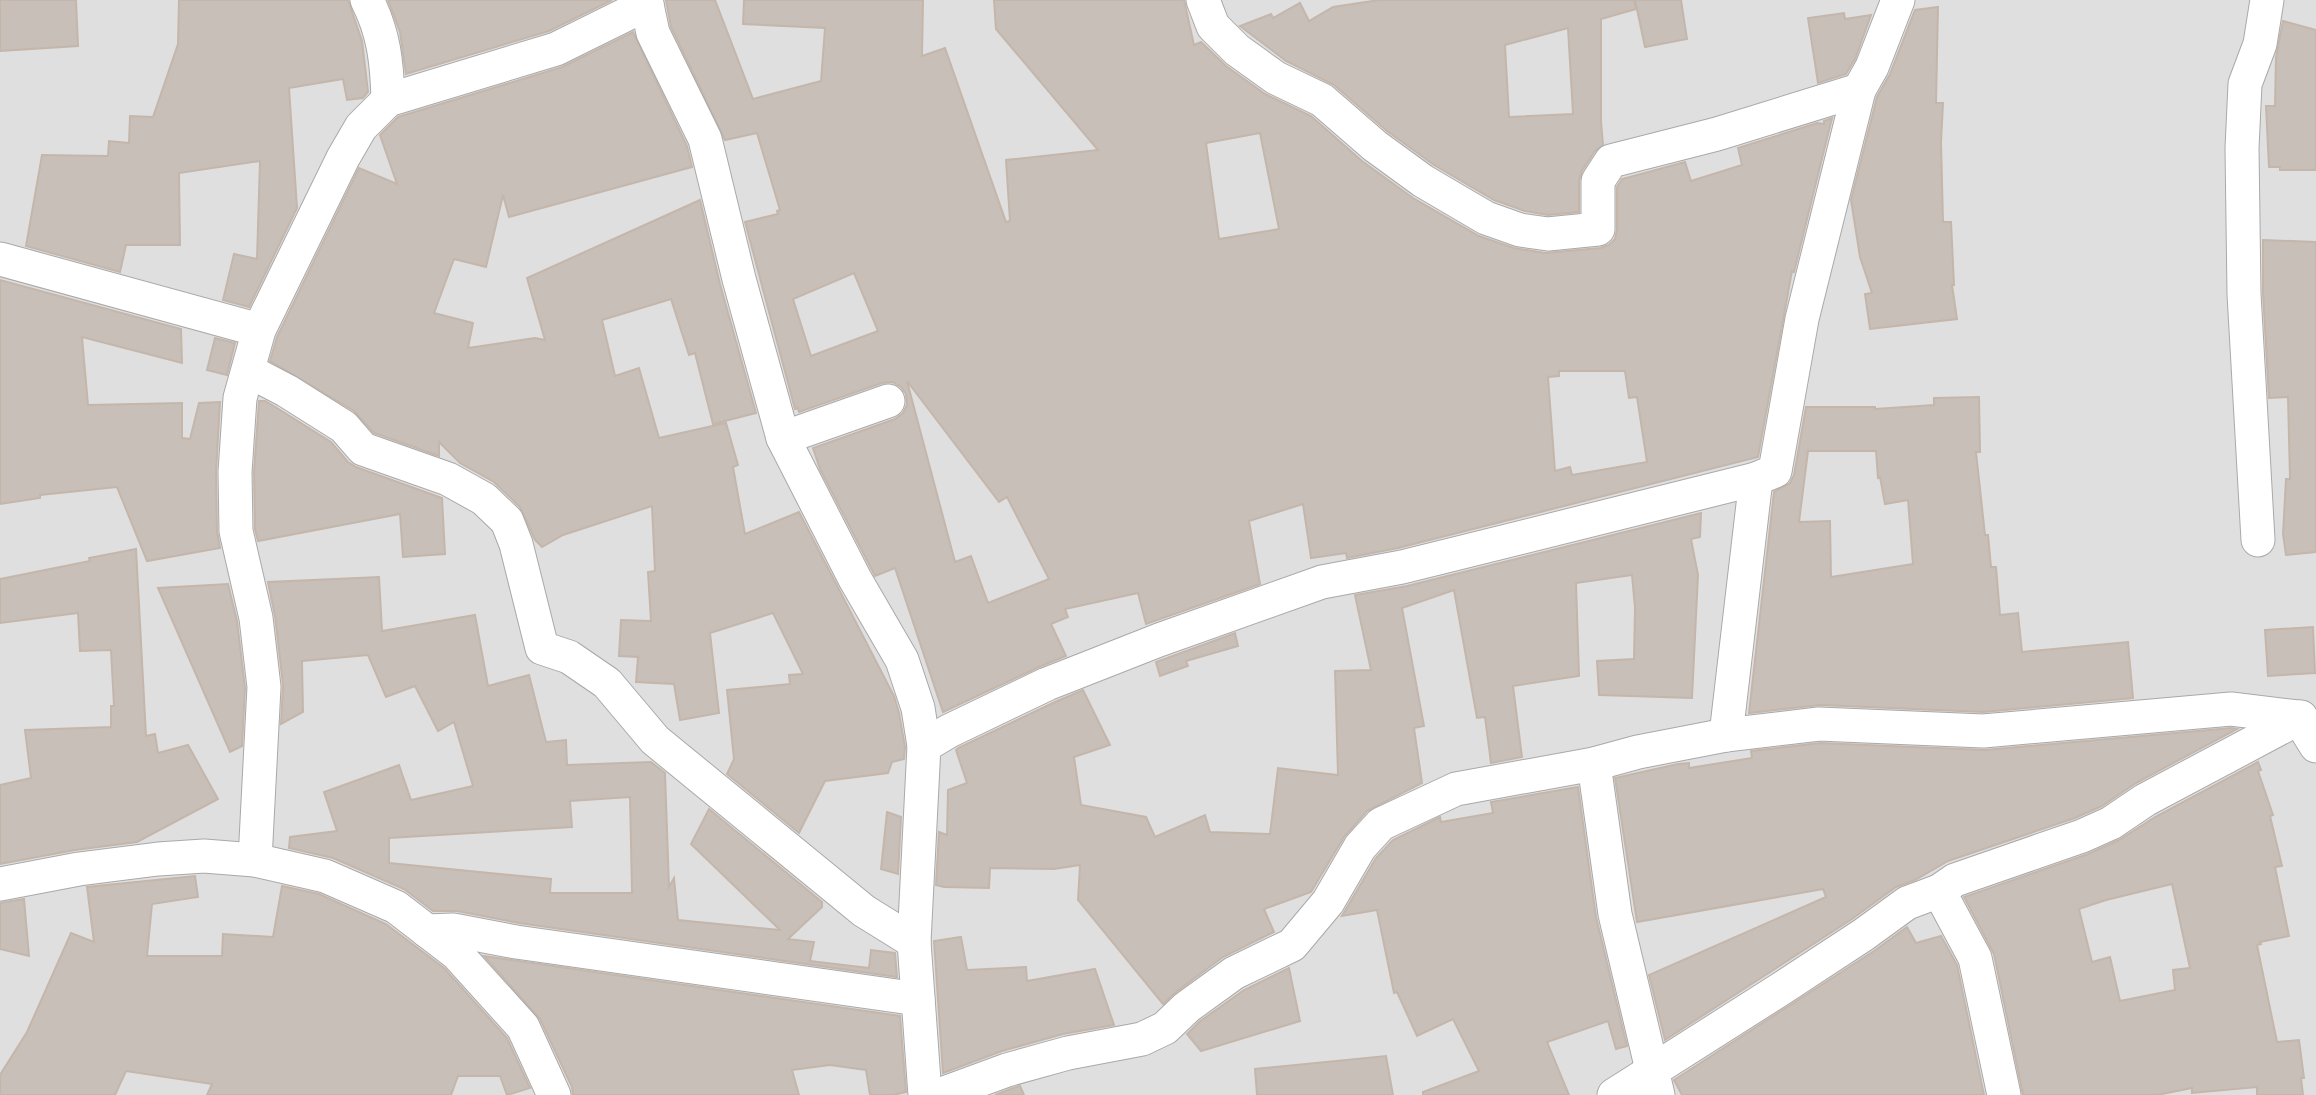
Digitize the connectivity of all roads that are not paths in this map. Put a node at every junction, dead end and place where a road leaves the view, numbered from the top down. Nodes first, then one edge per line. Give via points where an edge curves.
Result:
1 (367, 0) edge
2 (1203, 0) edge
3 (1898, 0) edge
4 (2267, 0) edge
5 (646, 2) edge
6 (1859, 90) junction
7 (388, 100) junction
8 (0, 259) edge
9 (259, 330) junction
10 (249, 371) junction
11 (888, 401) dead end
12 (783, 438) junction
13 (1756, 479) junction
14 (2258, 540) dead end
15 (2307, 717) edge
16 (1726, 735) junction
17 (924, 746) junction
18 (2316, 746) edge
19 (1594, 764) junction
20 (255, 860) junction
21 (0, 884) edge
22 (1939, 891) junction
23 (426, 931) junction
24 (914, 942) junction
25 (918, 999) junction
26 (1655, 1083) edge
27 (554, 1095) edge
28 (925, 1095) edge
29 (939, 1095) edge
30 (1614, 1095) edge
31 (2004, 1095) edge

1 - 7 street via 387,61
2 - 6 street via 1213,26 1237,50 1276,78 1322,100 1423,181 1486,218 1548,234 1598,229 1598,181 1611,161
3 - 6 street
4 - 14 street via 2260,44 2245,84 2242,148 2245,321
5 - 7 street via 556,49
5 - 12 street via 658,44 705,139
6 - 13 street via 1802,319 1775,471
7 - 9 street via 361,127 343,158
8 - 9 street
9 - 10 street
10 - 20 street via 237,422 236,531 256,618 264,687
10 - 24 street via 344,427 363,449 448,479 484,499 507,521 512,533 542,648 569,657 607,683 655,740 864,911
11 - 12 street
12 - 17 street via 902,660 918,708
13 - 16 street
13 - 17 street via 1402,567 1322,582 1047,684
15 - 16 street via 2231,709 1983,731 1819,724
15 - 18 street
15 - 22 street via 2145,800 2112,823 1955,880
16 - 19 street
17 - 24 street
19 - 26 street via 1615,914
19 - 29 street via 1456,789 1381,824 1360,847 1328,902 1292,945 1234,973 1165,1028 1142,1039 1007,1070
20 - 21 street via 158,859
20 - 23 street via 325,876 396,907
22 - 26 street via 1907,903
22 - 31 street via 1975,958
23 - 25 street via 453,930
23 - 27 street via 457,954 523,1027
24 - 25 street
25 - 28 street
26 - 30 street

